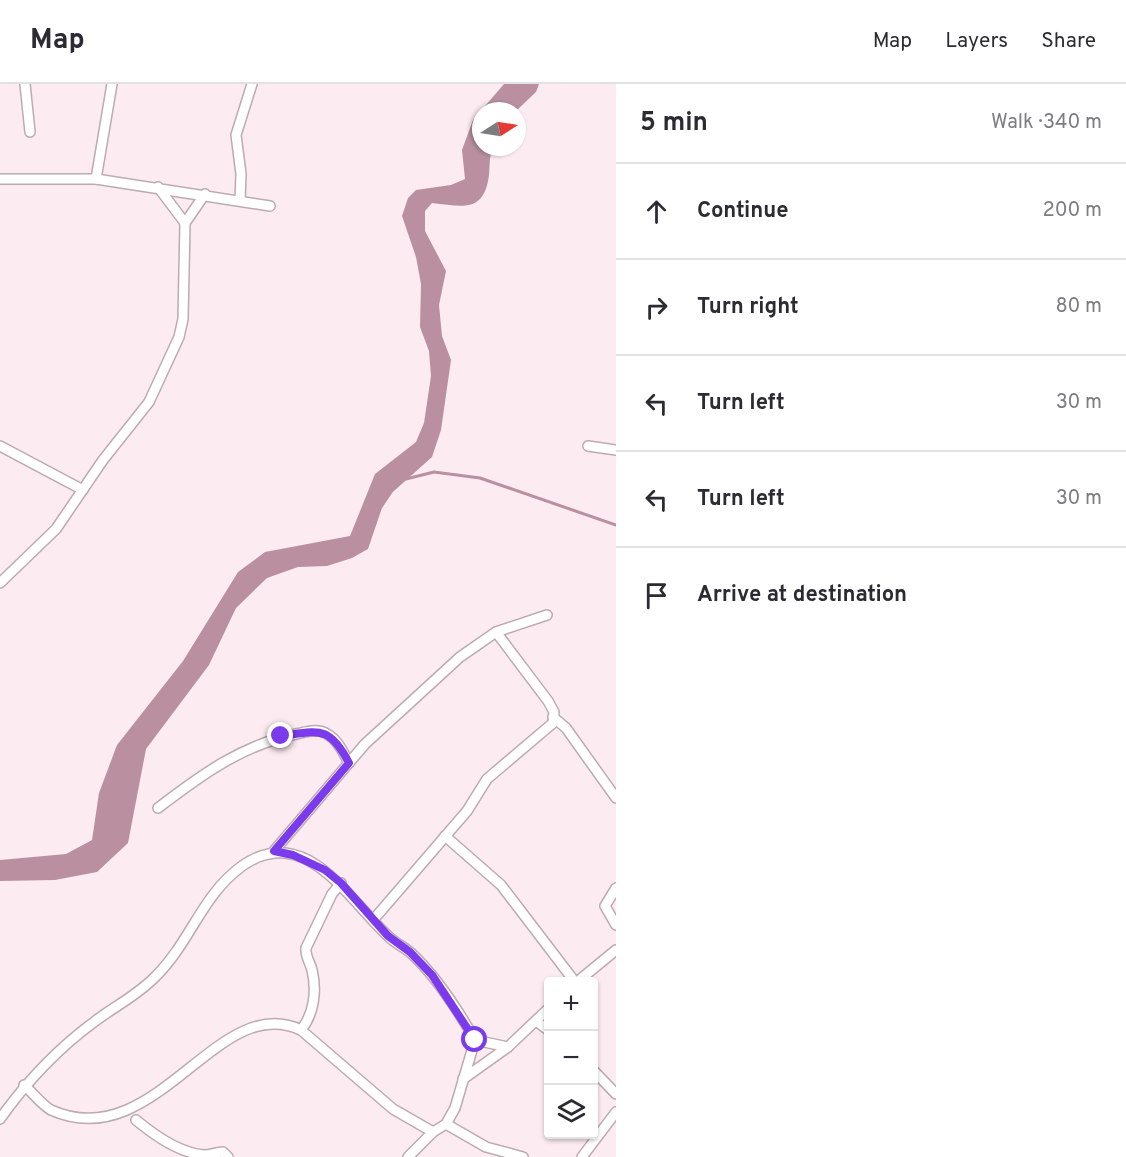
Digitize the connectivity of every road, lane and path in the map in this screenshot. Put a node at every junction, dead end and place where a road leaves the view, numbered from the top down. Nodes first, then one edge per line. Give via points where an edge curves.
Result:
1 (25, 84) edge
2 (112, 84) edge
3 (252, 84) edge
4 (30, 132) dead end
5 (0, 179) edge
6 (96, 179) junction
7 (158, 187) junction
8 (205, 194) junction
9 (240, 201) junction
10 (270, 206) dead end
11 (185, 223) junction
12 (0, 446) edge
13 (588, 446) dead end
14 (616, 450) edge
15 (83, 489) junction
16 (0, 583) edge
17 (548, 615) dead end
18 (496, 632) junction
19 (553, 717) junction
20 (349, 763) junction
21 (616, 798) edge
22 (158, 808) dead end
23 (445, 836) junction
24 (274, 851) junction
25 (341, 883) junction
26 (616, 888) edge
27 (374, 919) junction
28 (616, 925) edge
29 (616, 950) edge
30 (573, 977) edge
31 (581, 977) edge
32 (544, 1013) edge
33 (536, 1021) junction
34 (544, 1027) edge
35 (301, 1030) junction
36 (475, 1040) junction
37 (508, 1047) junction
38 (598, 1075) edge
39 (461, 1081) junction
40 (24, 1085) junction
41 (616, 1094) edge
42 (155, 1106) dead end
43 (616, 1112) edge
44 (146, 1113) dead end
45 (0, 1119) edge
46 (136, 1120) junction
47 (446, 1124) junction
48 (123, 1125) dead end
49 (105, 1126) dead end
50 (434, 1132) junction
51 (416, 1153) edge
52 (228, 1157) edge
53 (408, 1157) edge
54 (523, 1157) edge
55 (582, 1157) edge

1 - 4 street
2 - 6 street
3 - 9 street via 236,135
5 - 6 street
6 - 7 street
7 - 8 street
7 - 11 street
8 - 9 street
8 - 11 street
9 - 10 street
11 - 15 street via 183,319 179,337 149,402
12 - 15 street
13 - 14 street
15 - 16 street via 56,529
17 - 18 street
18 - 19 street via 548,701
18 - 20 street via 460,657 432,686 390,719
19 - 21 street via 566,728
19 - 23 street via 548,730 487,779
20 - 22 street via 339,744 326,732 311,730 281,736 206,771
20 - 24 street
23 - 27 street
23 - 30 street via 501,885
24 - 25 street via 325,870
24 - 40 street via 243,865 218,885 182,946 156,976 53,1054
25 - 27 street
25 - 35 street via 306,948 313,978 313,1004
26 - 28 street via 605,906
27 - 36 street via 432,975
29 - 31 street
32 - 33 street
33 - 34 street
33 - 37 street
35 - 42 street via 289,1024 275,1024 237,1038
35 - 50 street via 393,1109
36 - 37 street
36 - 39 street
37 - 39 street
38 - 41 street
39 - 47 street via 455,1108
40 - 45 street
40 - 49 street via 51,1110 69,1120
43 - 55 street
44 - 46 street
46 - 48 street
46 - 52 street via 156,1136 187,1149 205,1155 223,1152
47 - 50 street
47 - 54 street via 486,1147
50 - 51 street
51 - 53 street

